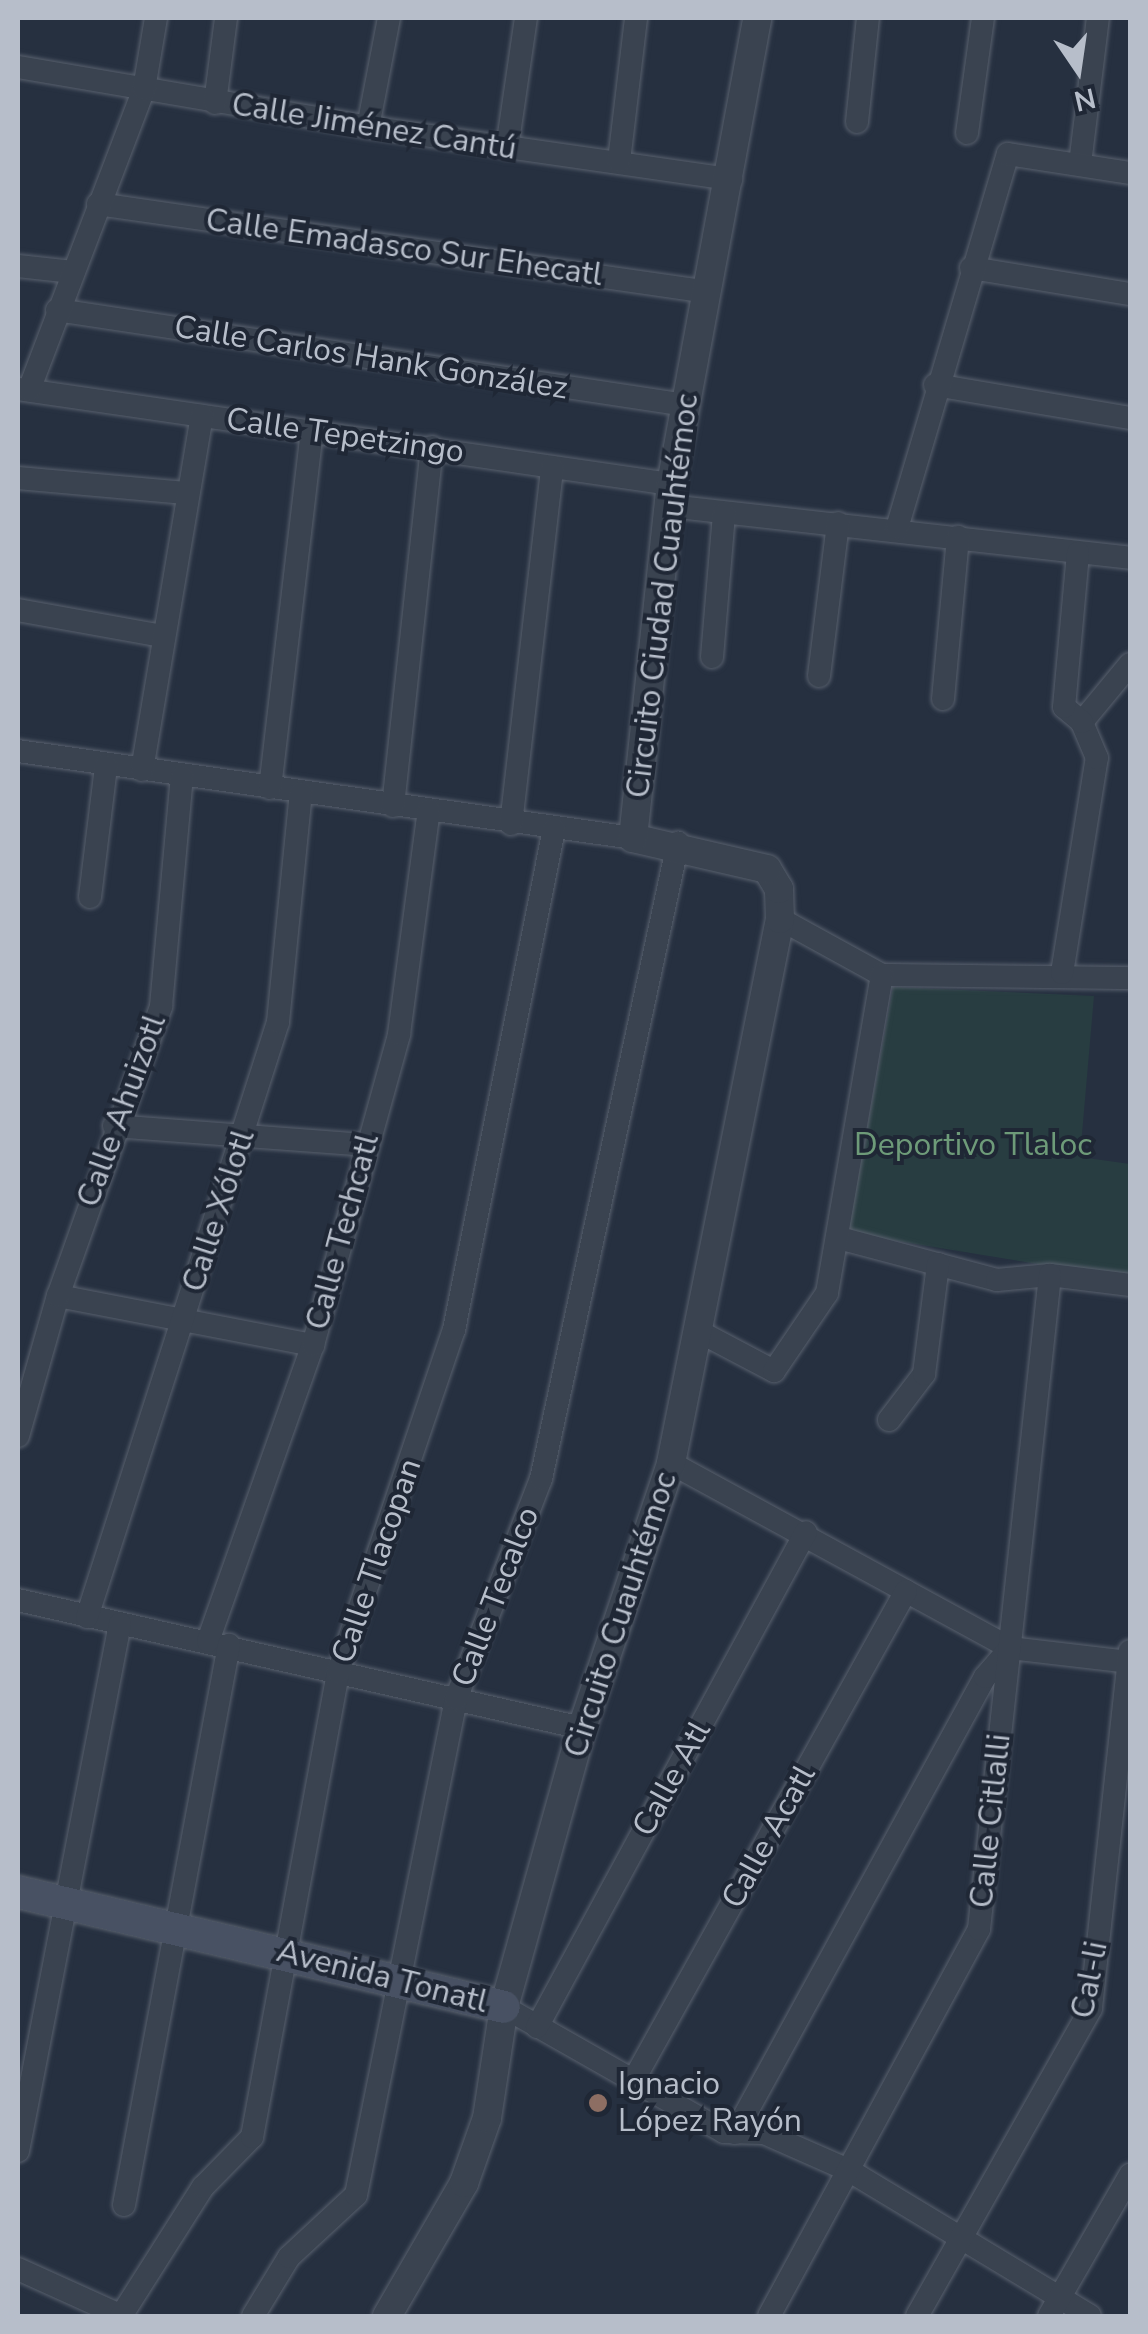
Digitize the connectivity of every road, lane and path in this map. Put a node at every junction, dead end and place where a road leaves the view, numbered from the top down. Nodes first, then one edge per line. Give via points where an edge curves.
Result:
1 (156, 18) edge
2 (226, 18) edge
3 (389, 18) edge
4 (526, 18) edge
5 (636, 18) edge
6 (757, 18) edge
7 (868, 18) edge
8 (983, 18) edge
9 (1098, 18) edge
10 (18, 67) edge
11 (144, 89) junction
12 (215, 103) junction
13 (856, 122) dead end
14 (368, 128) junction
15 (967, 134) dead end
16 (507, 148) junction
17 (619, 161) junction
18 (1080, 164) junction
19 (1130, 173) edge
20 (731, 179) junction
21 (98, 204) junction
22 (18, 266) edge
23 (970, 268) junction
24 (74, 272) junction
25 (709, 292) junction
26 (1130, 294) edge
27 (56, 310) junction
28 (935, 384) junction
29 (23, 390) edge
30 (685, 406) junction
31 (202, 416) junction
32 (1130, 418) edge
33 (312, 431) junction
34 (432, 447) junction
35 (552, 467) junction
36 (18, 478) edge
37 (185, 493) junction
38 (670, 495) junction
39 (724, 514) junction
40 (838, 524) junction
41 (897, 528) junction
42 (958, 536) junction
43 (1078, 553) junction
44 (1130, 558) edge
45 (18, 610) edge
46 (162, 636) junction
47 (712, 657) dead end
48 (1130, 664) edge
49 (819, 676) dead end
50 (943, 699) dead end
51 (1082, 722) junction
52 (18, 750) edge
53 (106, 766) junction
54 (142, 770) junction
55 (182, 777) junction
56 (270, 788) junction
57 (301, 794) junction
58 (393, 806) junction
59 (429, 810) junction
60 (511, 824) junction
61 (554, 829) junction
62 (632, 838) junction
63 (678, 843) junction
64 (780, 889) joint
65 (90, 897) dead end
66 (780, 919) junction
67 (1062, 973) junction
68 (882, 976) junction
69 (1130, 978) edge
70 (114, 1126) junction
71 (244, 1135) junction
72 (367, 1144) junction
73 (839, 1238) junction
74 (938, 1264) junction
75 (1050, 1275) junction
76 (1130, 1284) edge
77 (58, 1296) junction
78 (185, 1318) junction
79 (698, 1330) junction
80 (312, 1345) junction
81 (890, 1420) dead end
82 (18, 1436) edge
83 (671, 1462) junction
84 (806, 1532) junction
85 (906, 1591) junction
86 (18, 1600) edge
87 (87, 1618) junction
88 (120, 1624) junction
89 (219, 1643) junction
90 (1010, 1648) junction
91 (1130, 1651) edge
92 (1130, 1662) edge
93 (338, 1672) junction
94 (456, 1699) junction
95 (582, 1728) junction
96 (18, 1892) edge
97 (62, 1902) junction
98 (174, 1927) junction
99 (285, 1953) junction
100 (400, 1982) junction
101 (504, 2007) junction
102 (537, 2026) junction
103 (632, 2084) junction
104 (735, 2133) junction
105 (18, 2151) edge
106 (850, 2171) junction
107 (1130, 2175) edge
108 (124, 2205) dead end
109 (964, 2240) junction
110 (18, 2269) edge
111 (1054, 2308) edge
112 (121, 2316) edge
113 (254, 2316) edge
114 (387, 2316) edge
115 (769, 2316) edge
116 (917, 2316) edge
117 (1090, 2316) edge

1 - 11 street
2 - 12 street
3 - 14 street
4 - 16 street
5 - 17 street
6 - 20 street, Circuito Ciudad Cuauhtémoc
7 - 13 street
8 - 15 street
9 - 18 street
10 - 11 street, Calle Jiménez Cantú
11 - 12 street, Calle Jiménez Cantú
11 - 21 street
12 - 14 street, Calle Jiménez Cantú
14 - 16 street, Calle Jiménez Cantú
16 - 17 street, Calle Jiménez Cantú
17 - 20 street, Calle Jiménez Cantú
18 - 19 street
18 - 23 street via 1008,154
20 - 25 street, Circuito Ciudad Cuauhtémoc
21 - 24 street
21 - 25 street, Calle Emadasco Sur Ehecatl
22 - 24 street
23 - 26 street
23 - 28 street
24 - 27 street
25 - 30 street, Circuito Ciudad Cuauhtémoc
27 - 29 street
27 - 30 street, Calle Carlos Hank González
28 - 32 street
28 - 41 street
29 - 31 street, Calle Tepetzingo
30 - 38 street, Circuito Ciudad Cuauhtémoc
31 - 33 street, Calle Tepetzingo
31 - 37 street
33 - 34 street, Calle Tepetzingo
33 - 56 street
34 - 35 street, Calle Tepetzingo
34 - 58 street
35 - 38 street, Calle Tepetzingo
35 - 60 street
36 - 37 street
37 - 46 street
38 - 39 street, Calle Tepetzingo
38 - 62 street, Circuito Ciudad Cuauhtémoc
39 - 40 street, Calle Tepetzingo
39 - 47 street
40 - 41 street, Calle Tepetzingo
40 - 49 street
41 - 42 street, Calle Tepetzingo
42 - 43 street, Calle Tepetzingo
42 - 50 street
43 - 44 street, Calle Tepetzingo
43 - 51 street via 1064,707
45 - 46 street
46 - 54 street
48 - 51 street
51 - 67 street via 1097,758
52 - 53 street
53 - 54 street
53 - 65 street
54 - 55 street
55 - 56 street
55 - 70 street, Calle Ahuizotl via 168,975
56 - 57 street
57 - 58 street
57 - 71 street, Calle Xólotl via 278,1022
58 - 59 street
59 - 60 street
59 - 72 street, Calle Techcatl via 405,1009
60 - 61 street
61 - 62 street
61 - 93 street, Calle Tlacopan via 454,1330
62 - 63 street, Circuito Ciudad Cuauhtémoc
63 - 64 street, Circuito Ciudad Cuauhtémoc via 766,869
63 - 94 street, Calle Tecalco via 542,1479
64 - 66 street, Circuito Cuauhtémoc
66 - 68 street
66 - 79 street, Circuito Cuauhtémoc
67 - 68 street
67 - 69 street
68 - 73 street
70 - 71 street
70 - 77 street, Calle Ahuizotl
71 - 72 street
71 - 78 street, Calle Xólotl
72 - 80 street, Calle Techcatl
73 - 74 street
73 - 79 street via 827,1293 779,1368 768,1370
74 - 75 street via 997,1280
74 - 81 street via 924,1374
75 - 76 street
75 - 90 street, Calle Citlalli
77 - 78 street
77 - 82 street, Calle Ahuizotl
78 - 80 street
78 - 87 street, Calle Xólotl
79 - 83 street, Circuito Cuauhtémoc
80 - 89 street, Calle Techcatl
83 - 84 street
83 - 95 street, Circuito Cuauhtémoc
84 - 85 street
84 - 102 street, Calle Atl
85 - 90 street
85 - 103 street, Calle Acatl
86 - 87 street
87 - 88 street
88 - 89 street
88 - 97 street
89 - 93 street
89 - 98 street, Calle Techcatl
90 - 92 street
90 - 104 street via 984,1676
90 - 106 street, Calle Citlalli via 979,1930
91 - 92 street, Cal-li
92 - 109 street, Cal-li via 1091,2008
93 - 94 street
93 - 99 street, Calle Tlacopan
94 - 95 street
94 - 100 street, Calle Tecalco
95 - 101 street, Circuito Cuauhtémoc
96 - 97 main road, Avenida Tonatl
97 - 98 main road, Avenida Tonatl
97 - 105 street
98 - 99 main road, Avenida Tonatl
98 - 108 street, Calle Techcatl
99 - 100 main road, Avenida Tonatl
99 - 112 street, Calle Tlacopan via 252,2137 203,2187
100 - 101 main road, Avenida Tonatl
100 - 113 street, Calle Tecalco via 356,2195 289,2257
101 - 102 street, Avenida Tonatl
101 - 114 street, Circuito Cuauhtémoc via 487,2118 464,2184
102 - 103 street, Avenida Tonatl
103 - 104 street, Avenida Tonatl
104 - 106 street, Avenida Tonatl via 764,2133
106 - 109 street, Avenida Tonatl
106 - 115 street, Calle Citlalli
107 - 111 street
109 - 111 street, Avenida Tonatl
109 - 116 street, Cal-li
110 - 112 street
111 - 117 street, Avenida Tonatl

